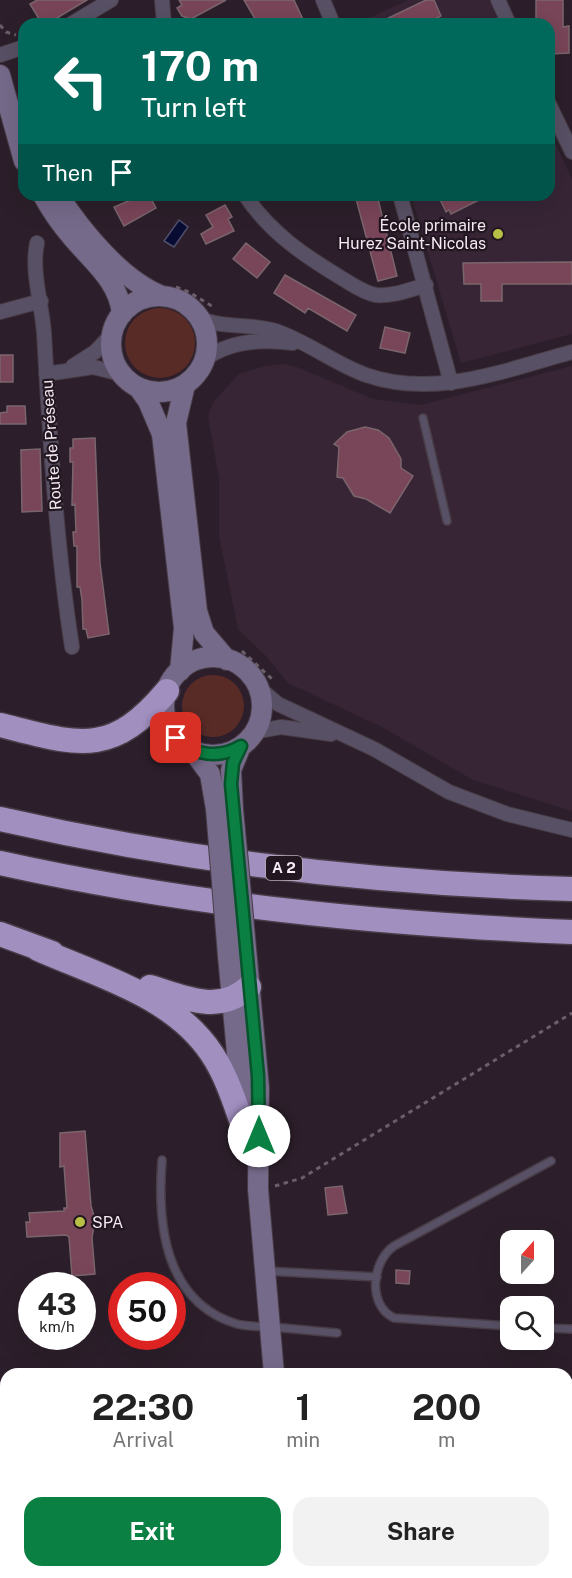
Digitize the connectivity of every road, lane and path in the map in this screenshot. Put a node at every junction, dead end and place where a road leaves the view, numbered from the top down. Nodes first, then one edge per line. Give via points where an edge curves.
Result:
1 (111, 0) edge
2 (162, 0) edge
3 (322, 0) edge
4 (498, 0) edge
5 (81, 18) edge
6 (164, 18) edge
7 (330, 18) edge
8 (506, 18) edge
9 (18, 49) edge
10 (0, 55) edge
11 (0, 75) edge
12 (9, 102) junction
13 (555, 117) edge
14 (18, 119) edge
15 (18, 145) edge
16 (572, 152) edge
17 (47, 201) edge
18 (62, 201) edge
19 (249, 201) edge
20 (402, 201) edge
21 (37, 243) dead end
22 (426, 285) junction
23 (168, 291) junction
24 (41, 301) junction
25 (0, 312) edge
26 (222, 312) dead end
27 (122, 314) junction
28 (200, 318) junction
29 (111, 336) junction
30 (304, 345) junction
31 (572, 352) edge
32 (205, 359) junction
33 (68, 368) junction
34 (46, 374) junction
35 (121, 374) junction
36 (451, 383) junction
37 (185, 385) junction
38 (138, 387) junction
39 (423, 418) dead end
40 (447, 521) dead end
41 (72, 647) dead end
42 (233, 654) junction
43 (180, 671) junction
44 (266, 684) junction
45 (166, 691) junction
46 (0, 725) edge
47 (350, 738) junction
48 (247, 739) junction
49 (194, 751) junction
50 (225, 809) junction
51 (0, 819) edge
52 (572, 830) edge
53 (0, 863) edge
54 (572, 889) edge
55 (572, 932) edge
56 (0, 934) edge
57 (38, 949) junction
58 (240, 992) junction
59 (572, 1013) edge
60 (246, 1134) junction
61 (162, 1160) dead end
62 (550, 1161) dead end
63 (258, 1190) junction
64 (266, 1271) junction
65 (377, 1277) junction
66 (500, 1325) edge
67 (271, 1327) junction
68 (554, 1328) edge
69 (572, 1329) edge
70 (337, 1333) dead end
71 (274, 1368) edge

1 - 5 street
2 - 6 street
3 - 7 street
4 - 8 street
9 - 10 street
11 - 12 main road
12 - 14 main road
12 - 15 main road
13 - 16 street
17 - 27 main road via 67,231 110,280 120,299
18 - 23 main road via 81,227 140,286
19 - 22 street via 289,244 360,289 385,295
20 - 22 street
21 - 24 street, Route de Préseau
22 - 36 street
23 - 26 path via 189,292
23 - 27 main road via 140,300
23 - 28 main road
24 - 25 street
24 - 34 street, Route de Préseau
27 - 29 main road
28 - 30 street via 217,324 270,329
28 - 32 main road via 207,338
29 - 33 street via 95,352
29 - 35 main road via 112,354
30 - 32 street via 247,342 221,349
30 - 36 street via 381,380 414,385
31 - 36 street
32 - 37 main road
33 - 34 street
33 - 35 street via 98,368
34 - 41 street, Route de Préseau via 58,544
35 - 38 main road
37 - 38 main road via 164,392
37 - 42 main road via 176,423 197,611 204,633
38 - 43 main road via 162,434 184,628
39 - 40 lane
42 - 43 main road via 202,659
42 - 44 path
42 - 44 main road via 245,670
43 - 45 main road
44 - 47 street via 278,704
44 - 48 main road via 262,708
45 - 46 highway via 135,724 105,739 74,742
45 - 49 main road via 168,724 176,738
47 - 48 street via 289,727
47 - 52 street via 465,799
48 - 49 main road via 215,754
48 - 50 main road via 231,770
49 - 50 main road via 210,774
50 - 58 main road, bridge
51 - 54 highway, A 2 via 151,849 277,867 401,880
53 - 55 highway via 94,883 256,909 403,924
56 - 57 highway
57 - 58 highway via 190,1000 214,1002
57 - 60 highway via 140,994 183,1020 218,1064
58 - 60 main road
58 - 63 main road via 259,1094
59 - 63 path via 302,1178
60 - 63 main road
61 - 67 lane via 159,1199 163,1234 187,1290 203,1306 229,1321
62 - 65 lane via 394,1246 380,1260
63 - 64 main road
64 - 65 lane
64 - 67 main road
65 - 66 lane via 379,1306 394,1318
67 - 70 lane
67 - 71 main road
68 - 69 lane

